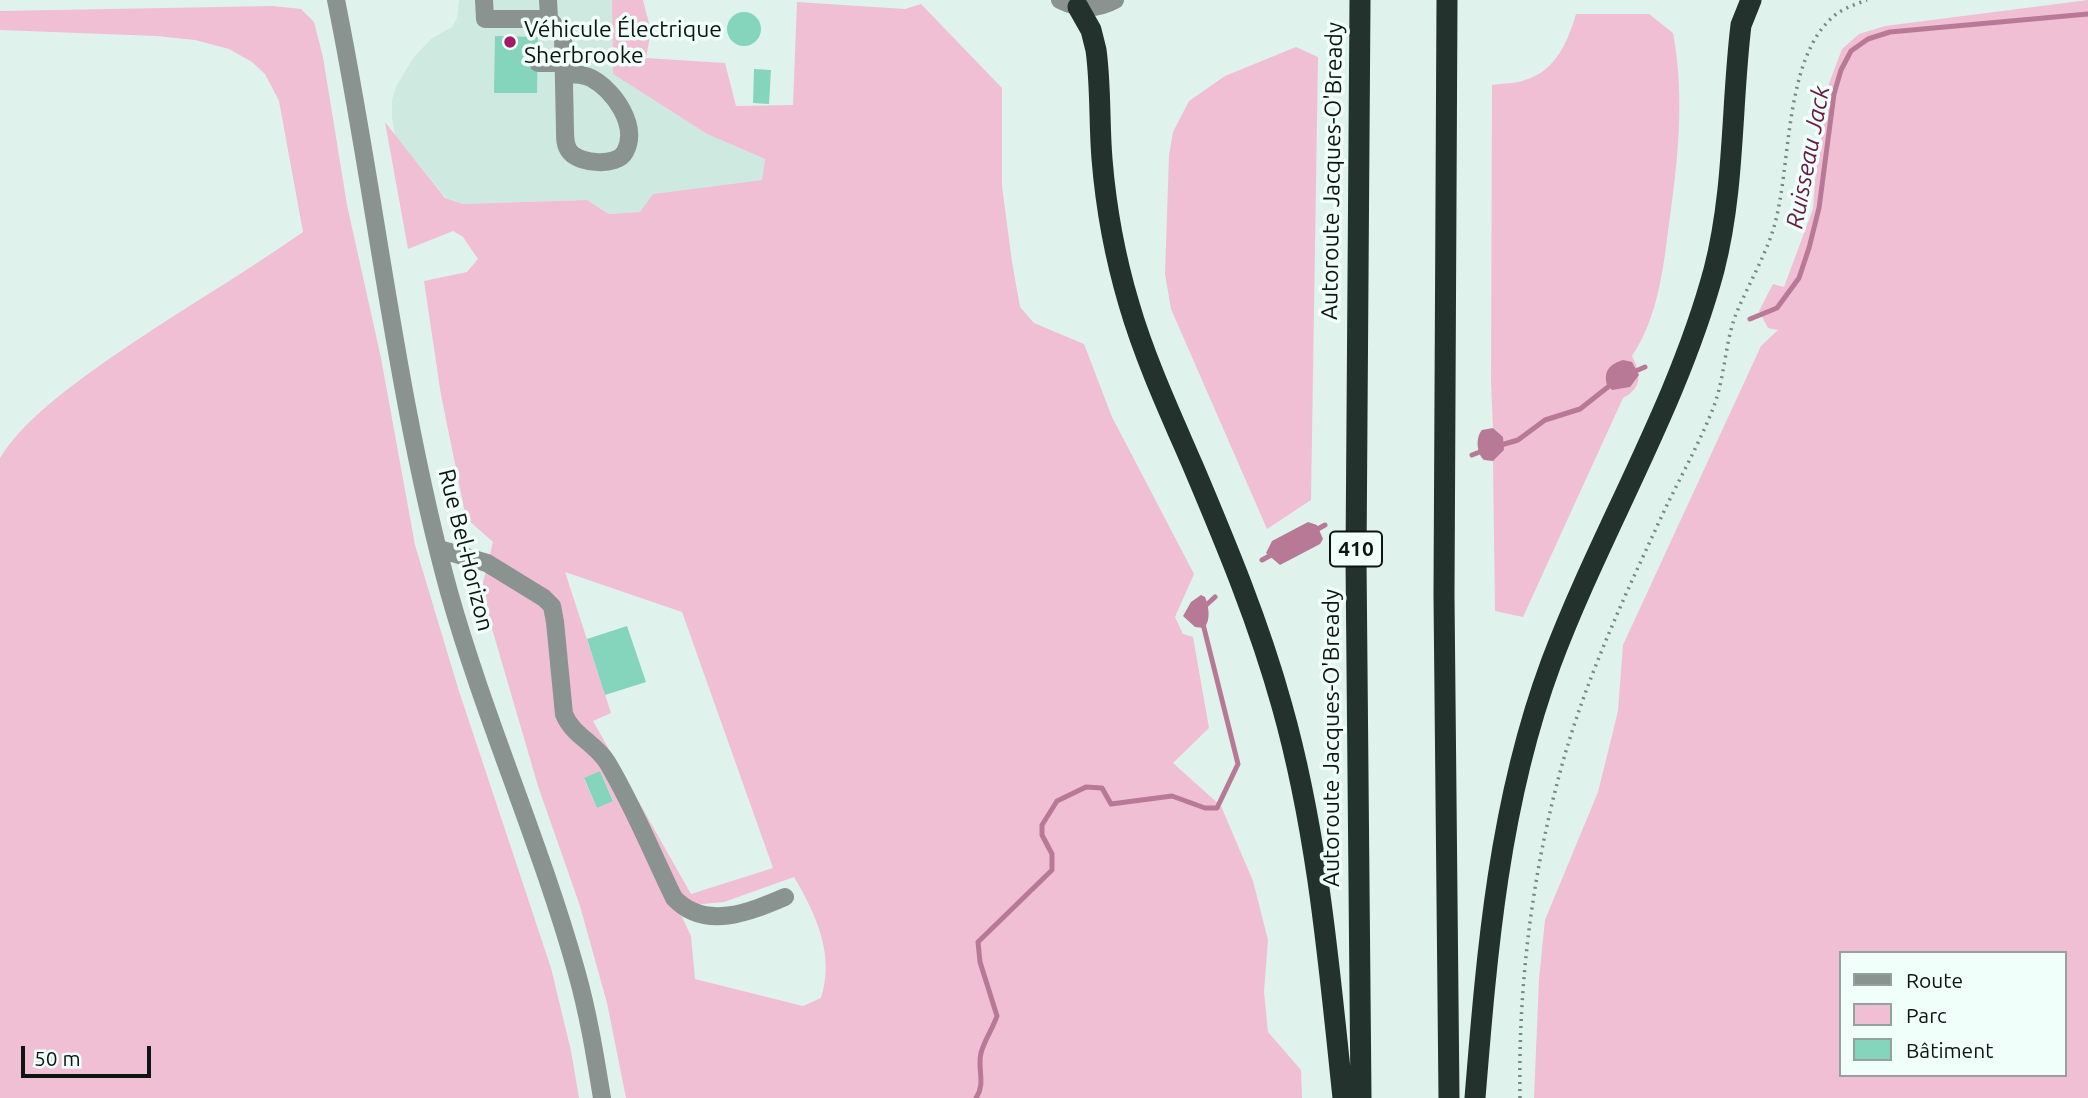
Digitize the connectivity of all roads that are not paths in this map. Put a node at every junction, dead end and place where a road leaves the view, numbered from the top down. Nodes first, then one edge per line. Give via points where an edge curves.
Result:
1 (336, 0) edge
2 (484, 0) edge
3 (548, 0) edge
4 (1115, 0) edge
5 (1360, 0) edge
6 (1447, 0) edge
7 (1751, 0) edge
8 (1069, 3) edge
9 (549, 19) junction
10 (538, 63) dead end
11 (564, 69) junction
12 (439, 549) junction
13 (785, 897) dead end
14 (602, 1098) edge
15 (1343, 1098) edge
16 (1361, 1098) edge
17 (1449, 1098) edge
18 (1475, 1098) edge

1 - 12 street, Rue Bel-Horizon via 411,422
2 - 9 street via 479,25
3 - 9 street
4 - 8 street via 1098,7
5 - 16 highway, Autoroute Jacques-O'Bready / 410 via 1356,591
6 - 17 highway via 1444,595
7 - 18 highway via 1741,25 1725,218 1710,284 1674,385 1563,633 1520,761 1498,871
8 - 15 highway via 1091,30 1096,50 1107,205 1129,304 1245,592 1291,739 1319,885
9 - 11 street via 563,35
10 - 11 street
11 - 11 street via 569,150 583,160 621,157 627,148 628,125 621,106 590,77
12 - 13 street via 487,563 552,607 568,724 608,763 674,898 692,913 713,917 754,910
12 - 14 street, Rue Bel-Horizon via 468,658 576,970

